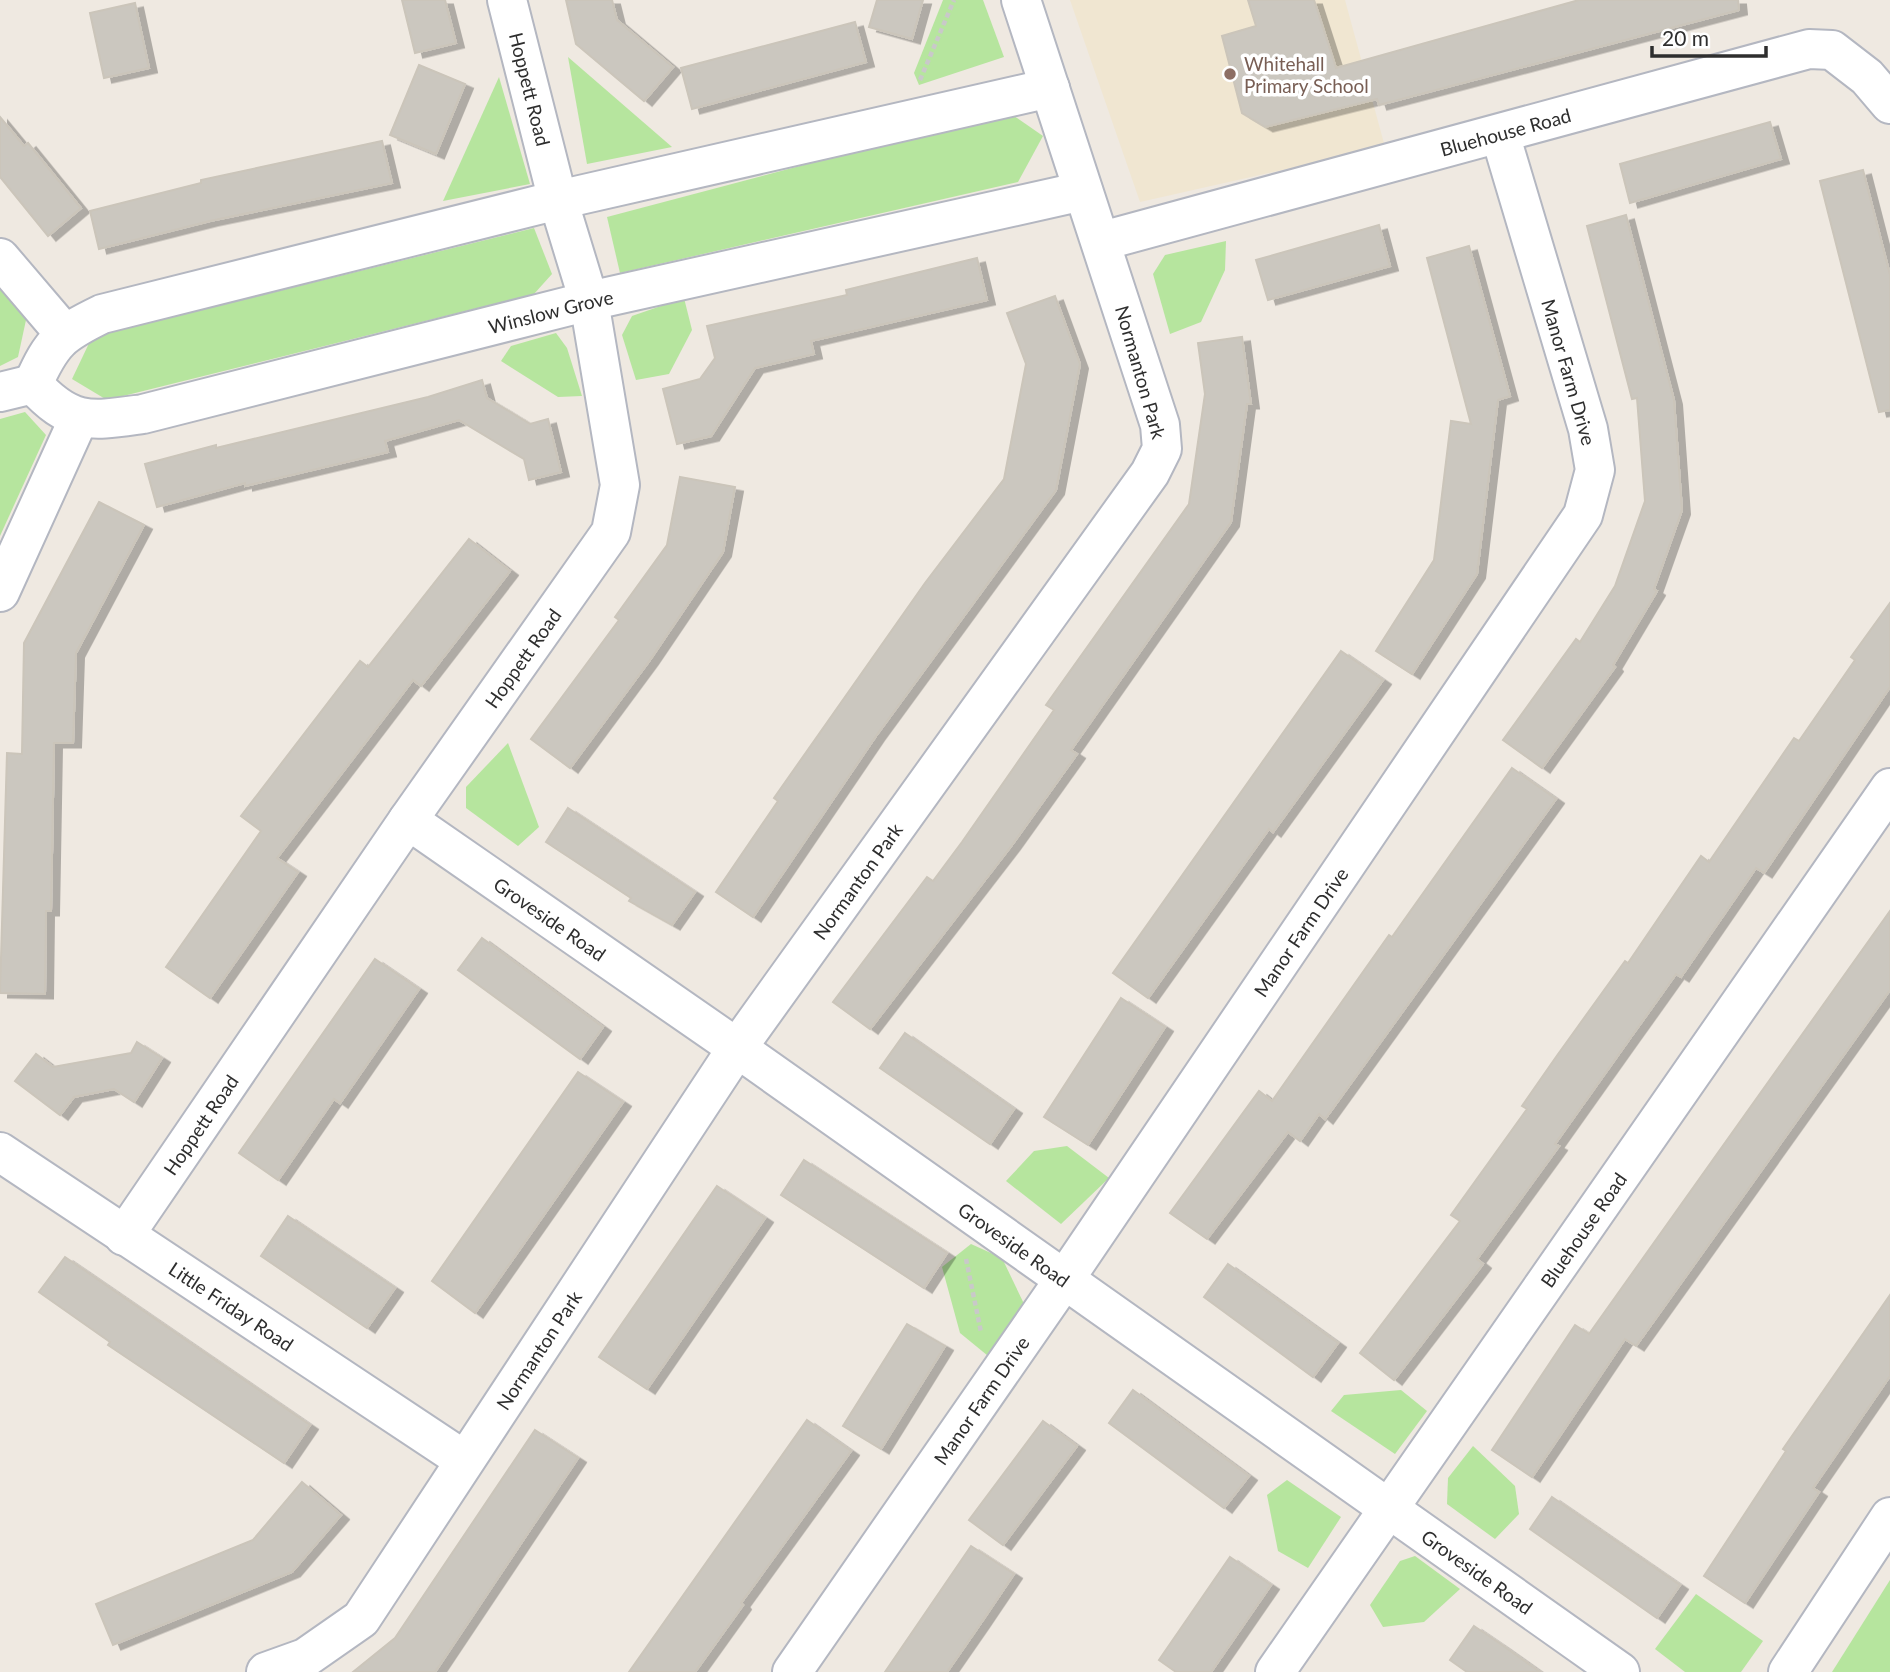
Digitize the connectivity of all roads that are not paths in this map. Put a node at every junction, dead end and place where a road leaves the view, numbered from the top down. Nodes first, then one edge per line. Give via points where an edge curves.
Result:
1 (507, 0) edge
2 (1021, 0) edge
3 (1050, 88) junction
4 (1890, 104) edge
5 (1500, 134) junction
6 (1083, 191) junction
7 (558, 200) junction
8 (1102, 241) junction
9 (0, 258) edge
10 (589, 301) junction
11 (64, 333) junction
12 (17, 388) edge
13 (79, 418) junction
14 (0, 592) edge
15 (1890, 788) edge
16 (408, 820) junction
17 (737, 1048) junction
18 (0, 1152) edge
19 (124, 1236) junction
20 (1064, 1280) junction
21 (464, 1460) junction
22 (1391, 1508) junction
23 (1890, 1517) edge
24 (266, 1672) edge
25 (792, 1672) edge
26 (1275, 1672) edge
27 (1620, 1672) edge
28 (1788, 1672) edge

1 - 7 street, Hoppett Road
2 - 3 street, Normanton Park
3 - 6 street, Normanton Park
3 - 7 street, Winslow Grove
4 - 5 street, Bluehouse Road via 1867,77 1832,50 1809,49
5 - 8 street, Bluehouse Road
5 - 20 street, Manor Farm Drive via 1588,429 1595,470 1583,515
6 - 8 street, Normanton Park
6 - 10 street, Winslow Grove
7 - 10 street, Hoppett Road
7 - 11 street, Winslow Grove via 102,314
8 - 17 street, Normanton Park via 1160,425 1162,449 1150,473
9 - 11 street
10 - 13 street, Winslow Grove via 144,414
10 - 16 street, Hoppett Road via 620,485 611,532
11 - 12 street, Winslow Grove
12 - 13 street, Winslow Grove
13 - 14 street
15 - 22 street, Bluehouse Road
16 - 17 street, Groveside Road
16 - 19 street, Hoppett Road
17 - 20 street, Groveside Road
17 - 21 street, Normanton Park
18 - 19 street, Little Friday Road
19 - 21 street, Little Friday Road
20 - 22 street, Groveside Road
20 - 25 street, Manor Farm Drive
21 - 24 street, Normanton Park via 361,1619 305,1658
22 - 26 street, Bluehouse Road
22 - 27 street, Groveside Road
23 - 28 street

